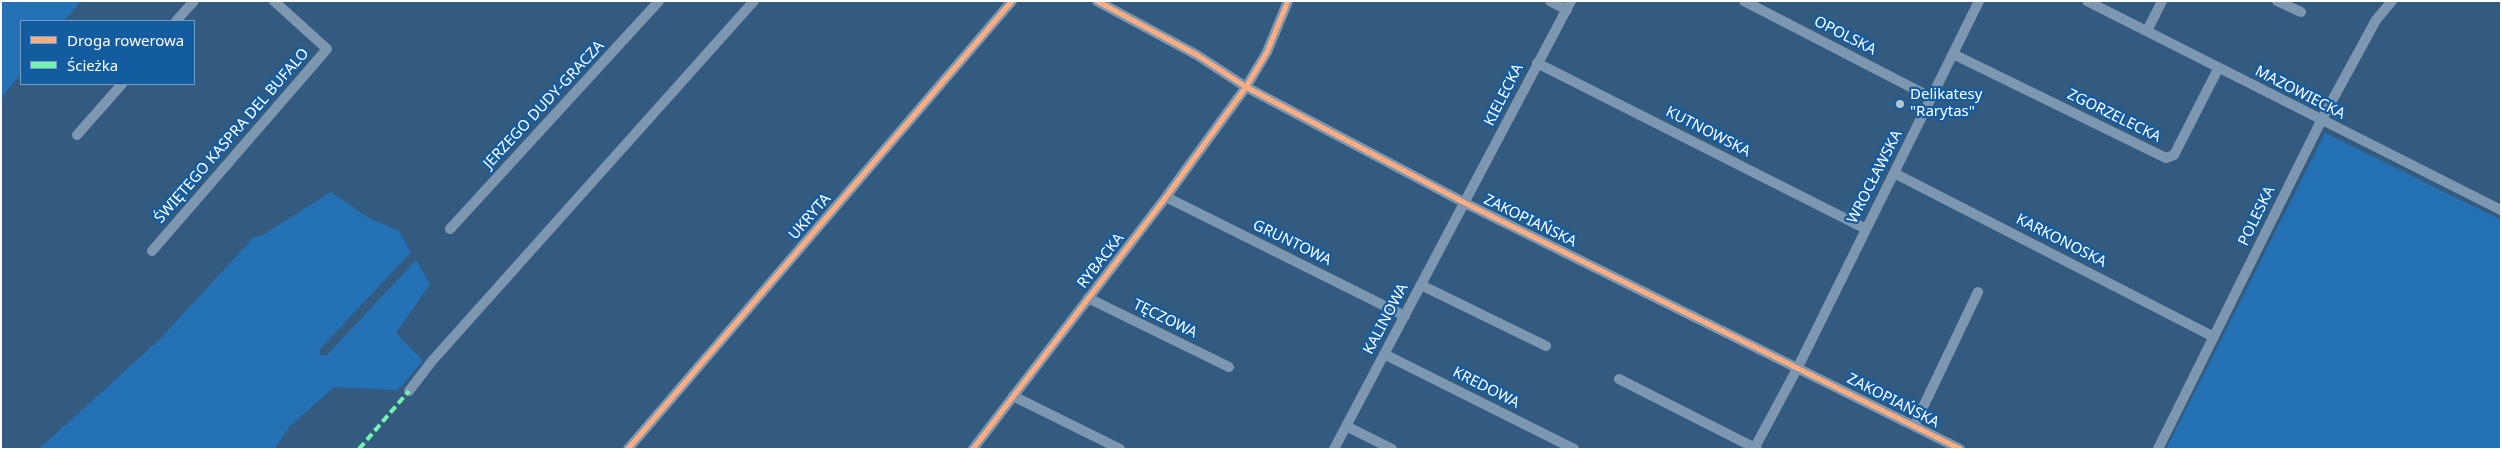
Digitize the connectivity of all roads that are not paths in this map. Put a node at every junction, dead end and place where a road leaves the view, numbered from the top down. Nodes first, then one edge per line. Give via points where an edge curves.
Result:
1 (194, 1) edge
2 (274, 1) edge
3 (659, 1) edge
4 (754, 1) edge
5 (1012, 1) edge
6 (1097, 1) edge
7 (1288, 1) edge
8 (1550, 1) edge
9 (1744, 1) edge
10 (1980, 1) edge
11 (2087, 1) edge
12 (2162, 1) edge
13 (2278, 1) edge
14 (2392, 1) edge
15 (1569, 6) edge
16 (2301, 12) dead end
17 (177, 20) edge
18 (2147, 31) junction
19 (1953, 54) junction
20 (1537, 63) junction
21 (2218, 69) junction
22 (121, 85) edge
23 (1246, 87) junction
24 (1932, 98) junction
25 (2321, 121) junction
26 (77, 135) dead end
27 (1894, 173) junction
28 (1166, 197) junction
29 (1466, 203) junction
30 (2501, 210) edge
31 (450, 229) dead end
32 (1866, 229) junction
33 (152, 251) dead end
34 (1421, 285) junction
35 (1978, 292) dead end
36 (1088, 298) junction
37 (1405, 316) junction
38 (2214, 337) junction
39 (1546, 346) dead end
40 (1384, 354) junction
41 (1229, 367) dead end
42 (1798, 367) junction
43 (1619, 379) dead end
44 (409, 391) dead end
45 (1013, 396) junction
46 (1346, 426) junction
47 (1914, 426) junction
48 (1755, 448) edge
49 (628, 449) edge
50 (973, 449) edge
51 (1120, 449) edge
52 (1334, 449) edge
53 (1392, 449) edge
54 (1574, 449) edge
55 (1960, 449) edge
56 (2158, 449) edge

1 - 17 street
2 - 33 street, ŚWIĘTEGO KASPRA DEL BUFALO via 327,49
3 - 31 street, JERZEGO DUDY-GRACZA
4 - 44 street via 432,361
5 - 49 street, UKRYTA
6 - 23 street, ZAKOPIAŃSKA via 1197,55
7 - 23 street, RYBACKA via 1271,43
8 - 15 street
9 - 24 street, OPOLSKA
10 - 19 street, WROCŁAWSKA
11 - 18 street, MAZOWIECKA
12 - 18 street
13 - 16 street
14 - 25 street, POLESKA via 2376,20
15 - 20 street, KIELECKA
18 - 21 street, MAZOWIECKA
19 - 21 street, ZGORZELECKA via 2166,158 2174,155
19 - 24 street, WROCŁAWSKA
20 - 29 street, KIELECKA
20 - 32 street, KUTNOWSKA
21 - 25 street, MAZOWIECKA
22 - 26 street
23 - 28 street, RYBACKA
23 - 29 street, ZAKOPIAŃSKA
24 - 27 street, WROCŁAWSKA
25 - 30 street, MAZOWIECKA
25 - 38 street, POLESKA
27 - 32 street, WROCŁAWSKA
27 - 38 street, KARKONOSKA
28 - 36 street, RYBACKA
28 - 37 street, GRUNTOWA
29 - 34 street, KALINOWA
29 - 42 street, ZAKOPIAŃSKA
32 - 42 street, WROCŁAWSKA
34 - 37 street, KALINOWA
34 - 39 street
35 - 47 street
36 - 41 street, TĘCZOWA
36 - 45 street, RYBACKA
37 - 40 street, KALINOWA
38 - 56 street, POLESKA
40 - 46 street, KALINOWA
40 - 54 street, KREDOWA
42 - 47 street, ZAKOPIAŃSKA
42 - 48 street, WROCŁAWSKA
43 - 48 street
45 - 50 street, RYBACKA
45 - 51 street
46 - 52 street, KALINOWA
46 - 53 street
47 - 55 street, ZAKOPIAŃSKA

